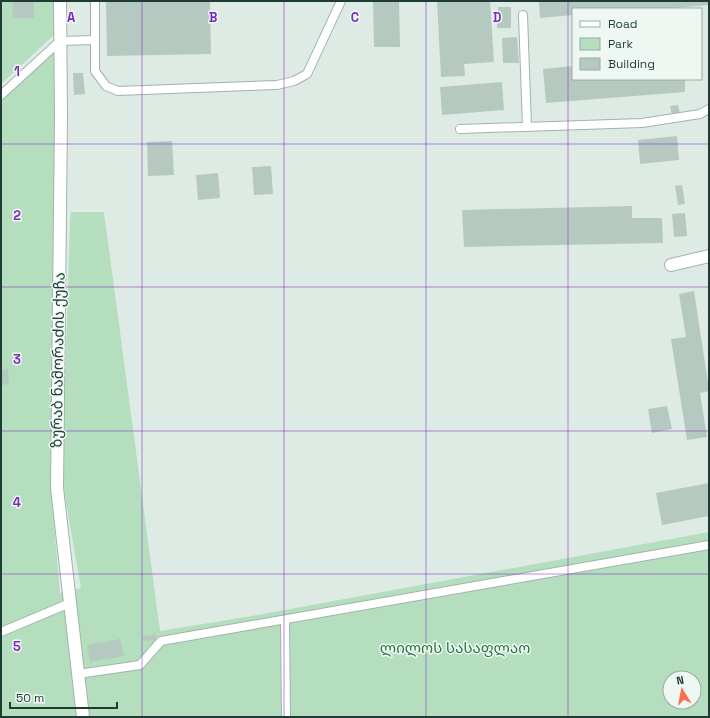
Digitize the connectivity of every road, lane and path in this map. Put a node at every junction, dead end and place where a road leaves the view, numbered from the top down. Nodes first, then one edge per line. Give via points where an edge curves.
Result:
1 (60, 1) edge
2 (95, 1) edge
3 (341, 1) edge
4 (523, 15) dead end
5 (95, 40) junction
6 (60, 41) junction
7 (1, 95) edge
8 (709, 109) edge
9 (527, 127) junction
10 (460, 129) dead end
11 (709, 256) edge
12 (671, 265) dead end
13 (709, 545) edge
14 (70, 603) junction
15 (285, 620) junction
16 (1, 632) edge
17 (78, 674) junction
18 (83, 717) edge
19 (286, 717) edge

1 - 6 street, ზურაბ ნამორაძის ქუჩა
2 - 5 lane
3 - 5 lane via 306,74 294,81 277,85 118,92 106,86 95,71
4 - 9 lane
5 - 6 lane
6 - 7 lane
6 - 14 street, ზურაბ ნამორაძის ქუჩა via 57,488
8 - 9 lane via 700,114 642,123
9 - 10 lane
11 - 12 street
13 - 15 lane
14 - 16 lane
14 - 17 street, ზურაბ ნამორაძის ქუჩა
15 - 17 lane via 161,641 140,664
15 - 19 lane
17 - 18 street, ზურაბ ნამორაძის ქუჩა

